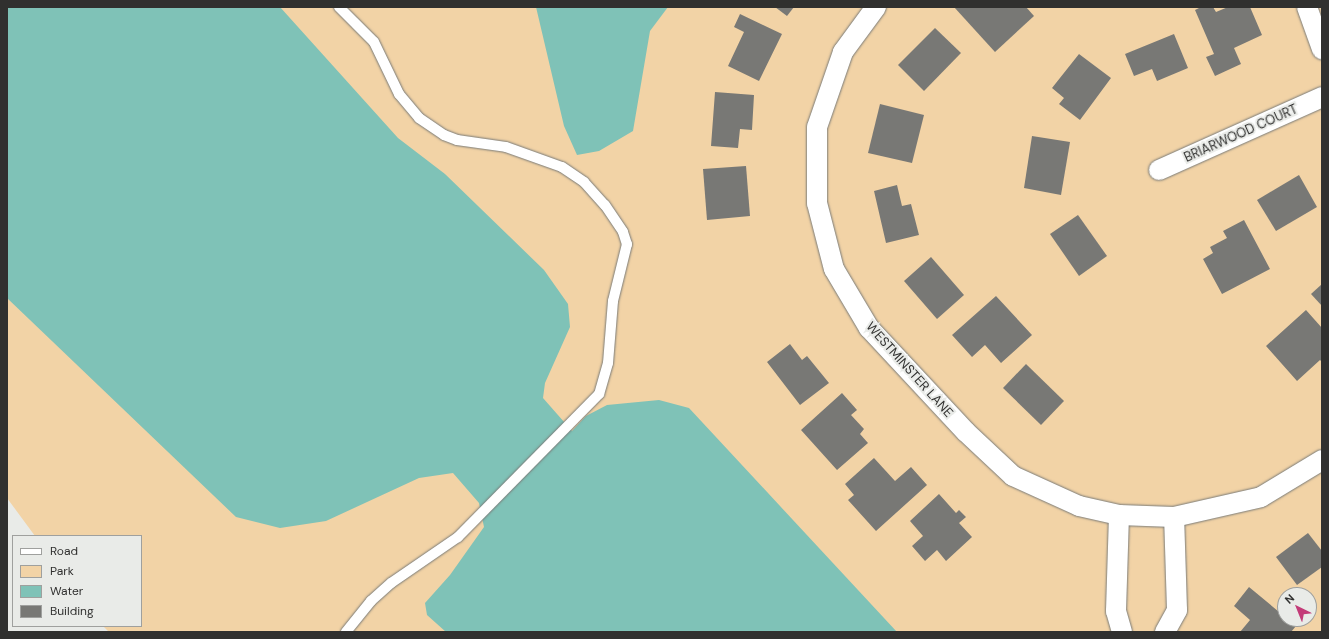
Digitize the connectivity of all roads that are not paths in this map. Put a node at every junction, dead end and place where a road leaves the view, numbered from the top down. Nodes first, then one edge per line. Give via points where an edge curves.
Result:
1 (339, 7) edge
2 (876, 7) edge
3 (1307, 7) edge
4 (1322, 49) edge
5 (1322, 97) edge
6 (1160, 170) dead end
7 (1322, 460) edge
8 (1119, 515) junction
9 (1174, 517) junction
10 (346, 632) edge
11 (1122, 632) edge
12 (1165, 632) edge

1 - 10 lane via 374,42 399,94 419,118 444,135 457,140 506,147 562,167 594,191 623,232 627,254 613,301 604,381 599,394 458,537 391,583 371,601
2 - 8 street, WESTMINSTER LANE via 843,52 818,127 817,203 834,269 869,328 966,432 1014,476 1079,506
3 - 4 street
5 - 6 street, BRIARWOOD COURT
7 - 9 street, WESTMINSTER LANE via 1261,497
8 - 9 street, WESTMINSTER LANE
8 - 11 street via 1116,611
9 - 12 street via 1177,610

